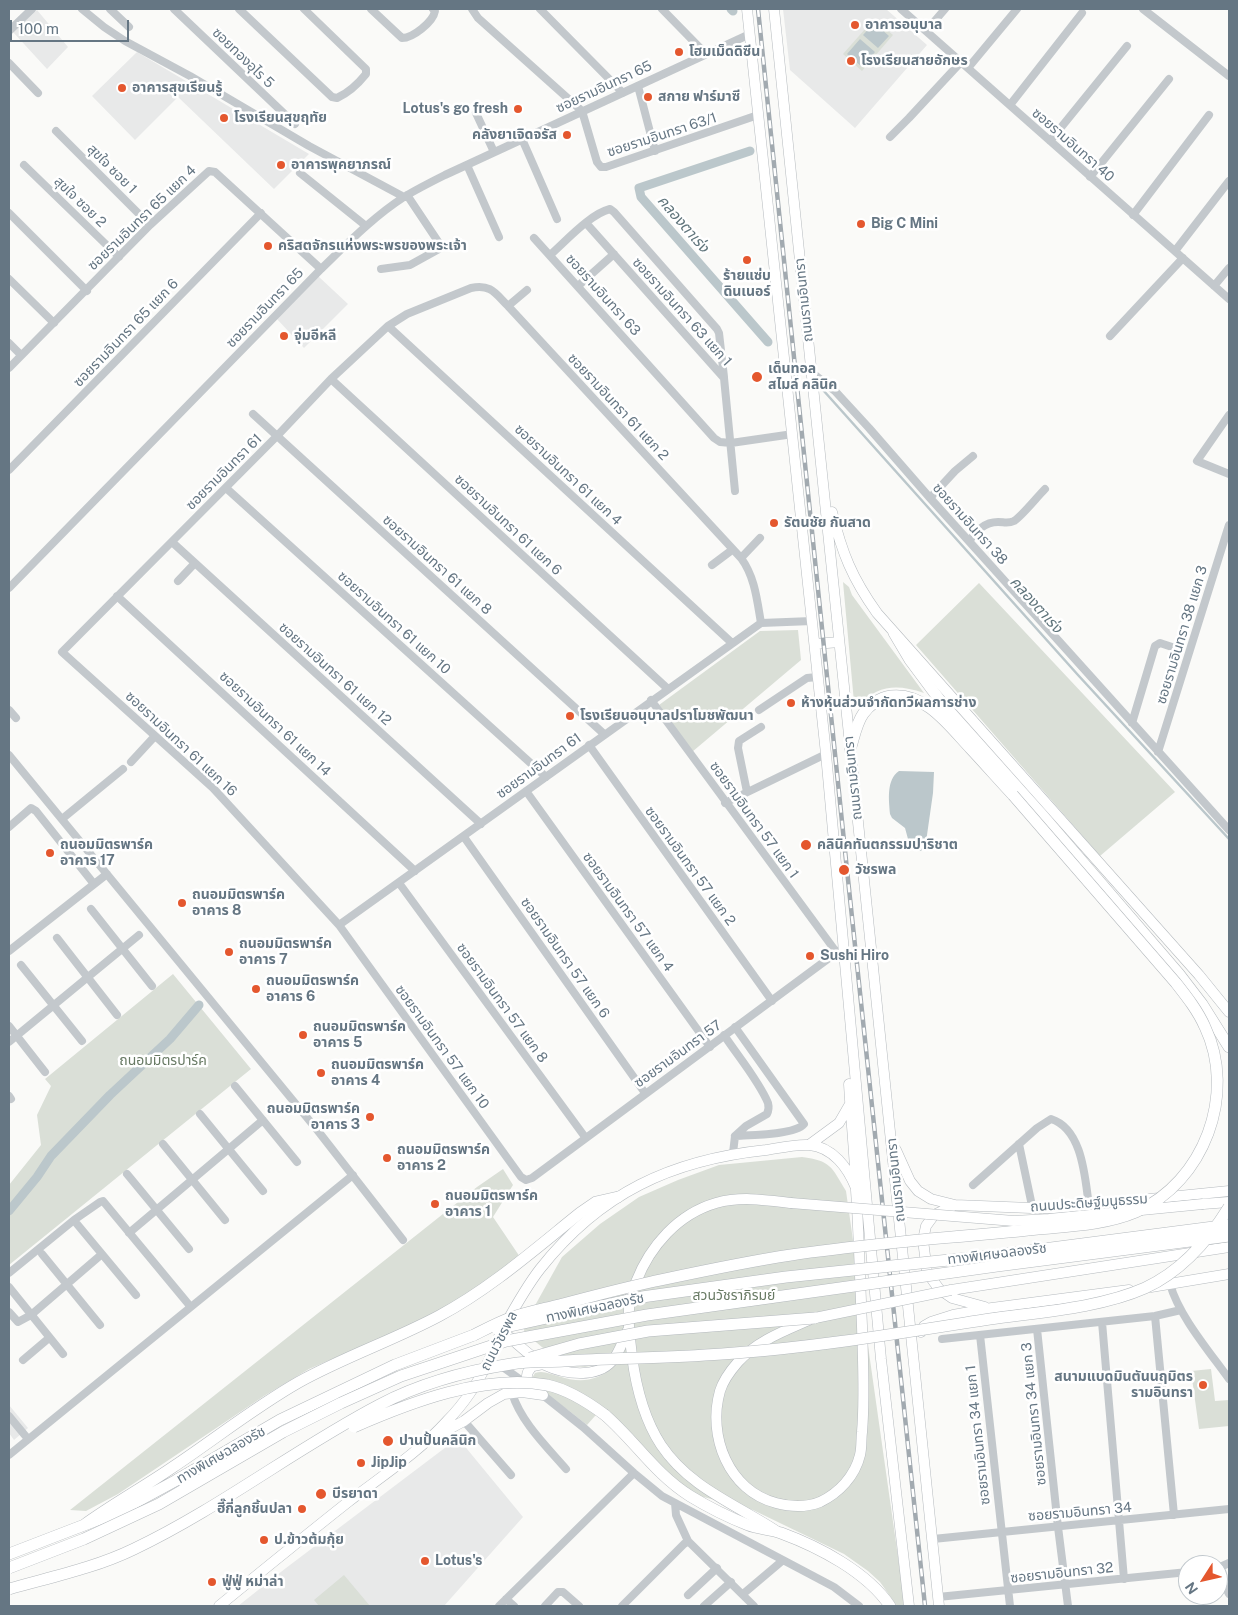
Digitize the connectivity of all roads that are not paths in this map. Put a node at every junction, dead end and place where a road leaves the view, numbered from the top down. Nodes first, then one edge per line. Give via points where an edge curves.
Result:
1 (32, 9) edge
2 (82, 9) edge
3 (110, 9) edge
4 (174, 9) edge
5 (239, 9) edge
6 (304, 9) edge
7 (371, 9) edge
8 (433, 9) edge
9 (472, 9) edge
10 (540, 9) edge
11 (662, 9) edge
12 (747, 9) edge
13 (774, 9) edge
14 (901, 9) edge
15 (945, 9) edge
16 (1017, 9) edge
17 (1143, 9) edge
18 (1082, 13) dead end
19 (130, 27) dead end
20 (926, 31) junction
21 (9, 32) edge
22 (750, 34) junction
23 (1127, 46) dead end
24 (706, 54) junction
25 (961, 62) junction
26 (9, 63) edge
27 (968, 68) junction
28 (1229, 76) edge
29 (1168, 79) dead end
30 (638, 86) junction
31 (623, 92) junction
32 (38, 93) dead end
33 (1010, 105) junction
34 (582, 111) junction
35 (476, 113) dead end
36 (1209, 114) dead end
37 (758, 116) junction
38 (295, 124) dead end
39 (56, 131) dead end
40 (890, 137) dead end
41 (522, 139) junction
42 (1050, 141) junction
43 (656, 151) junction
44 (494, 152) junction
45 (467, 164) junction
46 (24, 165) dead end
47 (300, 173) dead end
48 (1090, 177) junction
49 (1229, 181) edge
50 (406, 196) junction
51 (9, 213) edge
52 (261, 213) junction
53 (1133, 215) junction
54 (557, 219) dead end
55 (586, 223) junction
56 (150, 225) junction
57 (366, 226) junction
58 (499, 237) dead end
59 (534, 238) dead end
60 (1175, 252) junction
61 (614, 254) junction
62 (550, 255) junction
63 (119, 257) junction
64 (1183, 258) junction
65 (1229, 268) edge
66 (321, 269) junction
67 (381, 269) dead end
68 (9, 279) edge
69 (578, 286) junction
70 (1214, 286) junction
71 (86, 290) junction
72 (528, 290) dead end
73 (1229, 299) edge
74 (508, 306) junction
75 (407, 314) joint
76 (54, 323) junction
77 (388, 326) junction
78 (1110, 336) dead end
79 (9, 343) edge
80 (21, 355) junction
81 (9, 368) edge
82 (812, 372) junction
83 (724, 378) junction
84 (331, 379) junction
85 (253, 414) dead end
86 (1229, 415) edge
87 (793, 434) junction
88 (277, 436) junction
89 (731, 443) junction
90 (973, 456) dead end
91 (9, 470) edge
92 (1229, 474) edge
93 (823, 477) junction
94 (226, 488) junction
95 (1045, 489) dead end
96 (735, 491) dead end
97 (930, 498) junction
98 (1229, 525) edge
99 (760, 538) dead end
100 (969, 541) junction
101 (172, 542) junction
102 (732, 550) junction
103 (740, 558) junction
104 (195, 563) junction
105 (712, 565) dead end
106 (178, 581) dead end
107 (9, 588) edge
108 (117, 596) junction
109 (812, 621) junction
110 (761, 623) junction
111 (894, 633) joint
112 (839, 642) junction
113 (732, 643) junction
114 (814, 644) junction
115 (1172, 647) dead end
116 (62, 652) joint
117 (818, 677) junction
118 (668, 689) junction
119 (652, 700) junction
120 (9, 710) edge
121 (760, 710) dead end
122 (16, 718) dead end
123 (1132, 723) junction
124 (761, 727) dead end
125 (604, 734) junction
126 (154, 736) junction
127 (588, 745) junction
128 (850, 750) junction
129 (1158, 752) junction
130 (826, 754) junction
131 (9, 755) edge
132 (131, 762) dead end
133 (123, 769) dead end
134 (546, 777) junction
135 (526, 791) junction
136 (747, 792) junction
137 (725, 803) junction
138 (1046, 811) junction
139 (62, 819) junction
140 (481, 824) junction
141 (1228, 826) edge
142 (9, 827) edge
143 (464, 837) junction
144 (415, 871) junction
145 (108, 874) junction
146 (399, 883) junction
147 (94, 884) junction
148 (91, 909) dead end
149 (339, 926) junction
150 (139, 935) dead end
151 (9, 938) edge
152 (56, 938) dead end
153 (12, 949) edge
154 (122, 949) junction
155 (840, 950) junction
156 (21, 965) dead end
157 (87, 977) junction
158 (152, 986) dead end
159 (772, 1001) junction
160 (53, 1005) junction
161 (849, 1010) junction
162 (1229, 1012) edge
163 (117, 1015) dead end
164 (9, 1026) edge
165 (735, 1027) junction
166 (724, 1035) junction
167 (16, 1036) junction
168 (82, 1041) dead end
169 (9, 1042) edge
170 (710, 1046) junction
171 (1229, 1047) edge
172 (45, 1072) dead end
173 (235, 1086) dead end
174 (645, 1094) junction
175 (850, 1103) junction
176 (200, 1114) dead end
177 (263, 1120) junction
178 (735, 1136) junction
179 (585, 1137) junction
180 (892, 1141) junction
181 (163, 1144) dead end
182 (1019, 1144) junction
183 (809, 1145) junction
184 (228, 1149) junction
185 (733, 1154) junction
186 (297, 1162) dead end
187 (127, 1174) dead end
188 (353, 1175) junction
189 (192, 1179) junction
190 (526, 1180) joint
191 (973, 1185) dead end
192 (856, 1188) junction
193 (263, 1191) dead end
194 (1229, 1191) edge
195 (618, 1197) junction
196 (1229, 1202) edge
197 (955, 1205) junction
198 (1088, 1206) junction
199 (1229, 1207) edge
200 (1031, 1208) junction
201 (157, 1209) junction
202 (225, 1220) dead end
203 (77, 1224) dead end
204 (1229, 1225) edge
205 (129, 1233) junction
206 (1229, 1236) edge
207 (403, 1240) dead end
208 (1229, 1247) edge
209 (189, 1249) dead end
210 (42, 1254) dead end
211 (102, 1254) junction
212 (9, 1273) edge
213 (1229, 1274) edge
214 (67, 1284) junction
215 (1170, 1284) junction
216 (9, 1287) edge
217 (136, 1296) dead end
218 (190, 1306) junction
219 (992, 1308) junction
220 (1181, 1310) junction
221 (9, 1312) edge
222 (31, 1315) junction
223 (1155, 1316) junction
224 (814, 1318) junction
225 (1102, 1322) junction
226 (100, 1325) dead end
227 (1037, 1329) junction
228 (628, 1330) junction
229 (501, 1331) junction
230 (474, 1335) junction
231 (980, 1335) junction
232 (49, 1338) junction
233 (942, 1339) dead end
234 (63, 1354) dead end
235 (490, 1358) junction
236 (23, 1360) dead end
237 (513, 1363) junction
238 (544, 1365) junction
239 (914, 1367) junction
240 (1229, 1379) edge
241 (539, 1392) junction
242 (512, 1393) junction
243 (9, 1416) edge
244 (464, 1421) junction
245 (28, 1439) junction
246 (429, 1440) junction
247 (303, 1450) junction
248 (9, 1455) edge
249 (566, 1469) dead end
250 (634, 1473) junction
251 (511, 1475) dead end
252 (675, 1503) junction
253 (1229, 1510) edge
254 (1174, 1516) junction
255 (1119, 1521) junction
256 (84, 1525) junction
257 (1058, 1526) junction
258 (1002, 1532) junction
259 (780, 1533) junction
260 (933, 1539) junction
261 (688, 1541) junction
262 (9, 1554) edge
263 (782, 1561) junction
264 (9, 1568) edge
265 (717, 1568) junction
266 (1178, 1573) edge
267 (1124, 1579) junction
268 (731, 1582) junction
269 (1066, 1586) junction
270 (9, 1589) edge
271 (1008, 1591) junction
272 (743, 1594) junction
273 (688, 1595) dead end
274 (506, 1599) junction
275 (939, 1602) edge
276 (219, 1606) edge
277 (499, 1606) edge
278 (514, 1606) edge
279 (545, 1606) edge
280 (579, 1606) edge
281 (622, 1606) edge
282 (704, 1606) edge
283 (754, 1606) edge
284 (860, 1606) edge
285 (890, 1606) edge
286 (909, 1606) edge
287 (1010, 1606) edge
288 (1068, 1606) edge

1 - 21 street
2 - 50 street via 125,41 309,146
3 - 19 street
4 - 38 street, ซอยทองอุไร 5
5 - 6 street via 332,97 337,98 354,87 366,74 366,69
7 - 8 street via 402,38 413,36 434,16
9 - 34 street via 478,18
10 - 31 street
11 - 24 street
12 - 22 main road, ถนนรามอินทรา
13 - 82 main road, ถนนรามอินทรา
14 - 20 street, ซอยรามอินทรา 40
15 - 20 street
16 - 27 street
17 - 28 street
18 - 33 street
20 - 25 street, ซอยรามอินทรา 40
22 - 24 street, ซอยรามอินทรา 65
22 - 37 main road, ถนนรามอินทรา
23 - 42 street
24 - 30 street, ซอยรามอินทรา 65
25 - 27 street, ซอยรามอินทรา 40
25 - 40 street
26 - 32 street
27 - 33 street, ซอยรามอินทรา 40
29 - 48 street
30 - 31 street, ซอยรามอินทรา 65
30 - 43 street
31 - 34 street, ซอยรามอินทรา 65
33 - 42 street, ซอยรามอินทรา 40
34 - 41 street, ซอยรามอินทรา 65
34 - 43 street, ซอยรามอินทรา 63/1 via 601,167
35 - 44 street
36 - 53 street
37 - 43 street, ซอยรามอินทรา 63/1
37 - 87 main road, ถนนรามอินทรา
39 - 56 street, สุขใจ ซอย 1
41 - 44 street, ซอยรามอินทรา 65
41 - 54 street
42 - 48 street, ซอยรามอินทรา 40
44 - 45 street, ซอยรามอินทรา 65
45 - 50 street, ซอยรามอินทรา 65
45 - 58 street
46 - 63 street, สุขใจ ซอย 2
47 - 57 street
48 - 53 street, ซอยรามอินทรา 40
49 - 60 street
50 - 57 street, ซอยรามอินทรา 65
50 - 67 street via 441,246 410,265
51 - 71 street
52 - 56 street, ซอยรามอินทรา 65 แยก 4 via 215,172 209,171
52 - 66 street, ซอยรามอินทรา 65 แยก 4
52 - 91 street, ซอยรามอินทรา 65 แยก 6
53 - 60 street, ซอยรามอินทรา 40
55 - 61 street, ซอยรามอินทรา 63 แยก 1
55 - 62 street, ซอยรามอินทรา 63
55 - 83 street, ซอยรามอินทรา 63 via 605,210 614,212 717,328
56 - 63 street, ซอยรามอินทรา 65 แยก 4
57 - 66 street, ซอยรามอินทรา 65
59 - 62 street
60 - 64 street, ซอยรามอินทรา 40
61 - 69 street
61 - 83 street, ซอยรามอินทรา 63 แยก 1
62 - 69 street, ซอยรามอินทรา 63
63 - 71 street, ซอยรามอินทรา 65 แยก 4
64 - 70 street, ซอยรามอินทรา 40
64 - 78 street
65 - 70 street
66 - 107 street, ซอยรามอินทรา 65
68 - 76 street
69 - 89 street, ซอยรามอินทรา 63 via 714,438
70 - 73 street, ซอยรามอินทรา 40
71 - 76 street, ซอยรามอินทรา 65 แยก 4
72 - 74 street
74 - 75 street, ซอยรามอินทรา 61 แยก 2 via 489,288 481,286
74 - 102 street, ซอยรามอินทรา 61 แยก 2
75 - 77 street, ซอยรามอินทรา 61
76 - 80 street, ซอยรามอินทรา 65 แยก 4
77 - 84 street, ซอยรามอินทรา 61
77 - 113 street, ซอยรามอินทรา 61 แยก 4
79 - 80 street
80 - 81 street, ซอยรามอินทรา 65 แยก 4
82 - 93 main road, ถนนรามอินทรา
82 - 97 street, ซอยรามอินทรา 38 via 835,391
83 - 89 street, ซอยรามอินทรา 63 แยก 1
84 - 88 street, ซอยรามอินทรา 61
84 - 118 street, ซอยรามอินทรา 61 แยก 6
85 - 88 street, ซอยรามอินทรา 61 แยก 8
86 - 92 street via 1197,461
87 - 89 street
87 - 109 main road, ถนนรามอินทรา
88 - 94 street, ซอยรามอินทรา 61
88 - 125 street, ซอยรามอินทรา 61 แยก 8
89 - 96 street, ซอยรามอินทรา 63 แยก 1
90 - 97 street
93 - 111 main road via 840,544 854,578
93 - 112 main road, ถนนรามอินทรา
94 - 101 street, ซอยรามอินทรา 61
94 - 134 street, ซอยรามอินทรา 61 แยก 10
95 - 100 street via 1014,521 980,528
97 - 100 street, ซอยรามอินทรา 38
98 - 129 street, ซอยรามอินทรา 38 แยก 3
99 - 103 street
100 - 123 street, ซอยรามอินทรา 38
101 - 104 street, ซอยรามอินทรา 61 แยก 12
101 - 108 street, ซอยรามอินทรา 61
102 - 103 street, ซอยรามอินทรา 61 แยก 2
102 - 105 street
103 - 110 street, ซอยรามอินทรา 61 แยก 2 via 751,573
104 - 106 street
104 - 140 street, ซอยรามอินทรา 61 แยก 12
108 - 116 street, ซอยรามอินทรา 61
108 - 144 street, ซอยรามอินทรา 61 แยก 14
109 - 110 street
109 - 114 main road, ถนนรามอินทรา
110 - 113 street, ซอยรามอินทรา 61
111 - 138 highway via 942,703
112 - 114 main road
112 - 128 main road, ถนนรามอินทรา
113 - 118 street, ซอยรามอินทรา 61
114 - 117 main road, ถนนรามอินทรา
115 - 123 street via 1160,643 1155,646
116 - 126 street, ซอยรามอินทรา 61 แยก 16
117 - 121 street via 807,678
117 - 130 main road, ถนนรามอินทรา
118 - 119 street, ซอยรามอินทรา 61
119 - 125 street, ซอยรามอินทรา 61
119 - 137 street, ซอยรามอินทรา 57 แยก 1
120 - 122 street
123 - 129 street, ซอยรามอินทรา 38
124 - 136 street via 739,741
125 - 127 street, ซอยรามอินทรา 61
126 - 132 street
126 - 149 street, ซอยรามอินทรา 61 แยก 16 via 213,788
127 - 134 street, ซอยรามอินทรา 61
127 - 159 street, ซอยรามอินทรา 57 แยก 2
128 - 180 main road, ถนนรามอินทรา
128 - 230 highway, bridge via 858,723 868,708 886,697 907,697 942,717 1013,795 1176,983 1206,1028 1215,1058 1218,1086 1208,1136 1200,1152 1175,1184 1156,1200 1136,1212 1092,1224 790,1255 616,1289 512,1318
129 - 141 street, ซอยรามอินทรา 38
130 - 136 street
130 - 155 main road, ถนนรามอินทรา
131 - 139 street
133 - 139 street
134 - 135 street, ซอยรามอินทรา 61
135 - 140 street, ซอยรามอินทรา 61
135 - 170 street, ซอยรามอินทรา 57 แยก 4
136 - 137 street
137 - 155 street, ซอยรามอินทรา 57 แยก 1
138 - 162 main road via 1173,946
138 - 171 highway via 1179,974
139 - 145 street
140 - 143 street, ซอยรามอินทรา 61
142 - 147 street via 31,808 36,811
143 - 144 street, ซอยรามอินทรา 61
143 - 174 street, ซอยรามอินทรา 57 แยก 6
144 - 146 street, ซอยรามอินทรา 61
145 - 147 street
145 - 188 street
146 - 149 street, ซอยรามอินทรา 61
146 - 179 street, ซอยรามอินทรา 57 แยก 8
147 - 153 street
148 - 154 street
149 - 190 street, ซอยรามอินทรา 57 แยก 10
150 - 154 street
151 - 153 street
152 - 157 street
154 - 157 street
154 - 158 street
155 - 159 street, ซอยรามอินทรา 57
155 - 161 main road, ถนนรามอินทรา
156 - 160 street
157 - 160 street
157 - 163 street
159 - 165 street, ซอยรามอินทรา 57
160 - 167 street
160 - 168 street
161 - 175 main road
161 - 286 main road, ถนนรามอินทรา via 881,1359
164 - 167 street
165 - 166 street, ซอยรามอินทรา 57
165 - 178 street via 804,1124 792,1130
166 - 170 street, ซอยรามอินทรา 57
166 - 178 street via 758,1086 769,1109 767,1114
167 - 169 street
167 - 172 street
170 - 174 street, ซอยรามอินทรา 57
173 - 177 street
174 - 179 street, ซอยรามอินทรา 57
175 - 183 main road, ถนนวัชรพล via 839,1123
175 - 192 main road
176 - 184 street
177 - 184 street
177 - 186 street
178 - 185 street
179 - 190 street, ซอยรามอินทรา 57
180 - 197 main road, ถนนประดิษฐ์มนูธรรม via 918,1191 931,1199
180 - 239 main road, ถนนรามอินทรา
181 - 189 street
182 - 191 street
182 - 198 street via 1043,1122 1058,1121 1067,1130 1081,1157
182 - 200 street
183 - 185 main road, ถนนวัชรพล
183 - 192 main road via 840,1160
184 - 189 street
184 - 193 street
185 - 195 main road, ถนนวัชรพล via 672,1170
187 - 201 street
188 - 207 street
188 - 218 street
189 - 201 street
189 - 202 street
192 - 224 main road, bridge via 865,1404 860,1456 848,1482 836,1492 812,1505 791,1507 763,1500 744,1486 727,1465 717,1436 716,1419 720,1390 738,1362 770,1337
194 - 198 main road, ถนนประดิษฐ์มนูธรรม
195 - 229 main road, ถนนวัชรพล via 575,1230 559,1247 539,1270
195 - 256 highway via 596,1202 472,1297 272,1398
196 - 228 main road, bridge via 1014,1221 754,1199 716,1203 682,1220 659,1240 642,1265 630,1298
197 - 200 main road, ถนนประดิษฐ์มนูธรรม
197 - 219 main road via 934,1215 926,1226 923,1240 927,1272 939,1290 952,1298
198 - 200 main road, ถนนประดิษฐ์มนูธรรม
199 - 237 highway, bridge via 1212,1234 1189,1258 1146,1287 1118,1297 1072,1307 805,1346 722,1354
201 - 205 street
201 - 209 street
203 - 211 street
204 - 230 highway, ทางพิเศษฉลองรัช, bridge via 642,1297
205 - 212 street via 103,1201 100,1202
205 - 218 street
206 - 264 highway, ทางพิเศษฉลองรัช, bridge via 647,1314 506,1341 401,1376 350,1399 283,1432 159,1504 84,1539
208 - 224 main road, bridge via 951,1290
210 - 214 street
211 - 214 street
211 - 217 street
213 - 215 main road
214 - 222 street
214 - 226 street
215 - 219 main road
215 - 220 street
216 - 222 street
218 - 245 street
219 - 239 main road via 941,1318 924,1326 918,1337
220 - 223 street
220 - 240 street
221 - 222 street via 18,1322
222 - 232 street
223 - 225 street
223 - 254 street
224 - 237 highway, bridge via 648,1331 579,1344
225 - 227 street
225 - 255 street
227 - 231 street
227 - 257 street, ซอยรามอินทรา 34 แยก 3
228 - 238 main road, bridge via 612,1361 603,1368 591,1372 565,1371
228 - 259 main road, bridge via 636,1385 661,1445 682,1471 703,1488
229 - 235 main road, ถนนวัชรพล
229 - 238 main road
230 - 256 highway, ทางพิเศษฉลองรัช via 395,1365 280,1420 152,1494
231 - 233 street
231 - 258 street, ซอยรามอินทรา 34 แยก 1
232 - 234 street
232 - 236 street
235 - 241 street
235 - 246 main road, ถนนวัชรพล via 462,1404
237 - 247 highway, bridge via 468,1372 424,1386 381,1404
238 - 241 main road via 532,1366 528,1372 527,1380
239 - 260 main road, ถนนรามอินทรา
241 - 242 main road
241 - 250 street
242 - 244 main road via 488,1403
242 - 249 street via 522,1416
243 - 245 street
244 - 246 main road
244 - 251 street
245 - 248 street
246 - 276 main road, ถนนวัชรพล
247 - 259 highway, bridge via 387,1413 485,1384 514,1382 549,1386 578,1398 605,1415 655,1468 689,1495 750,1526
247 - 270 highway, bridge via 135,1549 103,1562
250 - 252 street
250 - 274 street
252 - 261 street via 676,1515
252 - 263 street
253 - 254 street, ซอยรามอินทรา 34
254 - 255 street, ซอยรามอินทรา 34
255 - 257 street, ซอยรามอินทรา 34
255 - 267 street
256 - 262 highway, ทางพิเศษฉลองรัช
257 - 258 street, ซอยรามอินทรา 34
257 - 269 street, ซอยรามอินทรา 34 แยก 3
258 - 260 street, ซอยรามอินทรา 34
258 - 271 street, ซอยรามอินทรา 34 แยก 1
259 - 285 highway via 827,1555 867,1579
260 - 275 main road, ถนนรามอินทรา
261 - 265 street
261 - 281 street
263 - 272 street
263 - 284 street via 834,1587
265 - 268 street
265 - 273 street
266 - 267 street, ซอยรามอินทรา 32
267 - 269 street, ซอยรามอินทรา 32
268 - 272 street
268 - 282 street
269 - 271 street, ซอยรามอินทรา 32
269 - 288 street, ซอยรามอินทรา 34 แยก 3
271 - 275 street, ซอยรามอินทรา 32
271 - 287 street, ซอยรามอินทรา 34 แยก 1
272 - 283 street
274 - 277 street
274 - 278 street
279 - 280 street via 558,1592 563,1592

